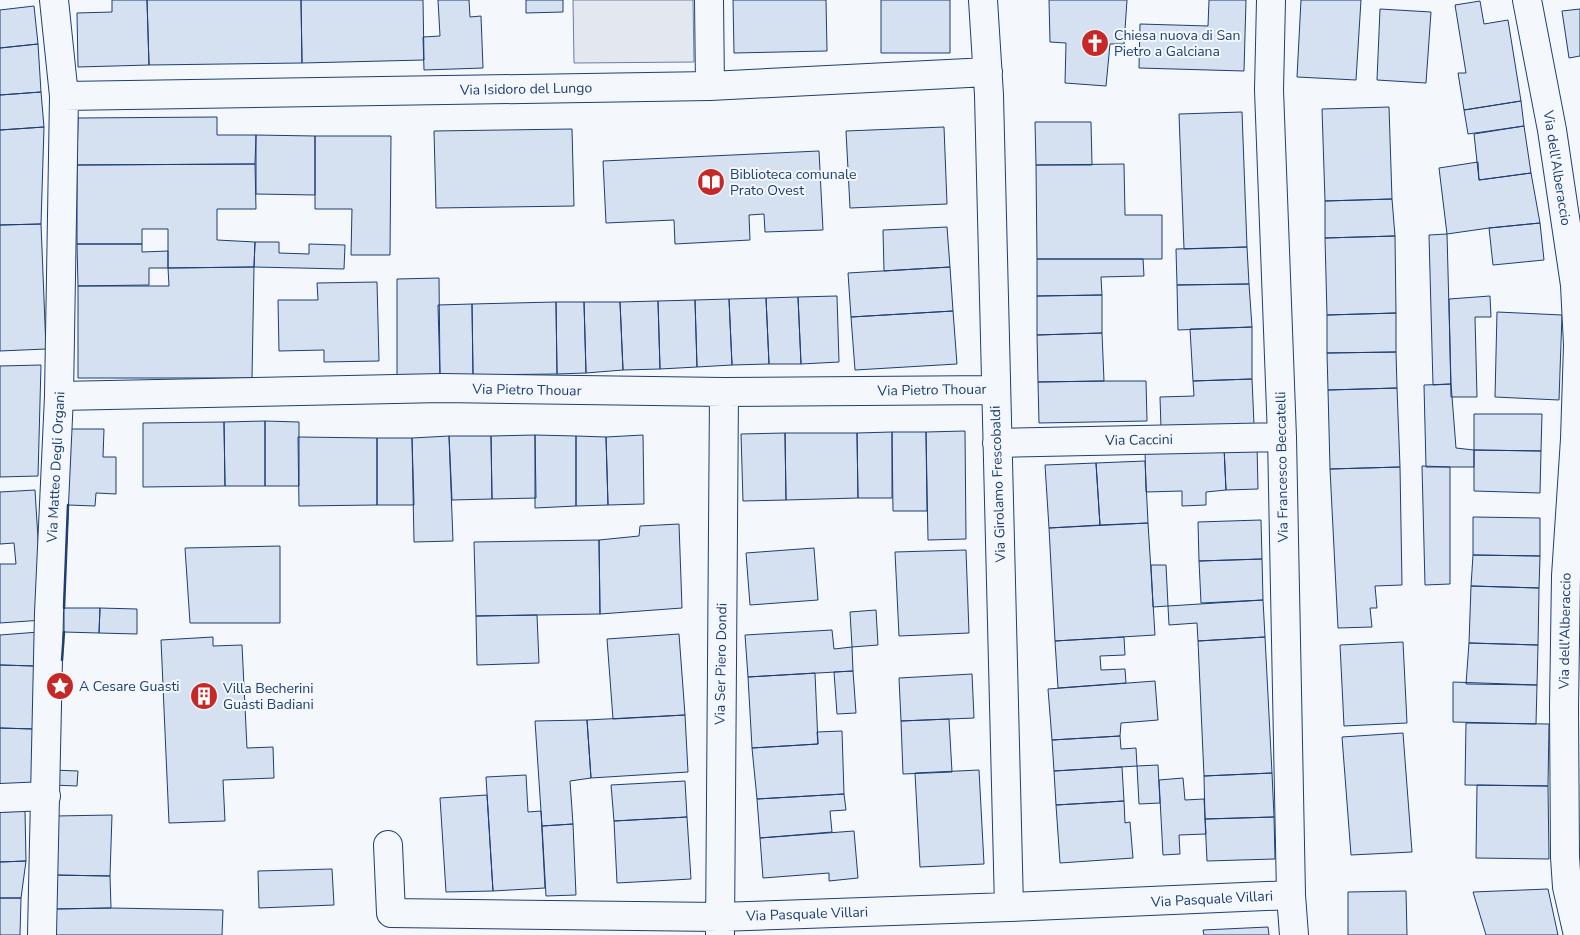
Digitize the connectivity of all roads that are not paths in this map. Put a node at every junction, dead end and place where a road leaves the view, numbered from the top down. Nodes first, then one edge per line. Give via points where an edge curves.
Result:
1 (54, 0) edge
2 (709, 0) edge
3 (984, 0) edge
4 (1271, 0) edge
5 (1527, 0) edge
6 (988, 72) junction
7 (710, 86) junction
8 (64, 96) junction
9 (995, 390) junction
10 (724, 392) junction
11 (59, 396) junction
12 (1282, 437) junction
13 (997, 443) junction
14 (1572, 708) edge
15 (46, 796) junction
16 (0, 798) edge
17 (388, 845) dead end
18 (1291, 895) junction
19 (1009, 908) junction
20 (719, 926) edge
21 (42, 935) edge
22 (1294, 935) edge
23 (1578, 935) edge

1 - 8 street, Via Matteo Degli Organi
2 - 7 street
3 - 6 street, Via Girolamo Frescobaldi
4 - 12 street, Via Francesco Beccatelli via 1269,90
5 - 14 street, Via dell'Alberaccio via 1552,130 1575,285 1578,344 1566,576
6 - 7 street, Via Isidoro del Lungo
6 - 9 street, Via Girolamo Frescobaldi
7 - 8 street, Via Isidoro del Lungo
8 - 11 street, Via Matteo Degli Organi
9 - 10 street, Via Pietro Thouar
9 - 13 street, Via Girolamo Frescobaldi
10 - 11 street, Via Pietro Thouar via 442,388
10 - 20 street, Via Ser Piero Dondi
11 - 15 street, Via Matteo Degli Organi via 49,620
12 - 13 street, Via Caccini
12 - 18 street, Via Francesco Beccatelli
13 - 19 street, Via Girolamo Frescobaldi
14 - 23 street, Via dell'Alberaccio via 1565,857 1567,887
15 - 16 street
15 - 21 street, Via Matteo Degli Organi
17 - 20 street, Via Pasquale Villari via 391,913
18 - 19 street, Via Pasquale Villari
18 - 22 street, Via Francesco Beccatelli
19 - 20 street, Via Pasquale Villari

